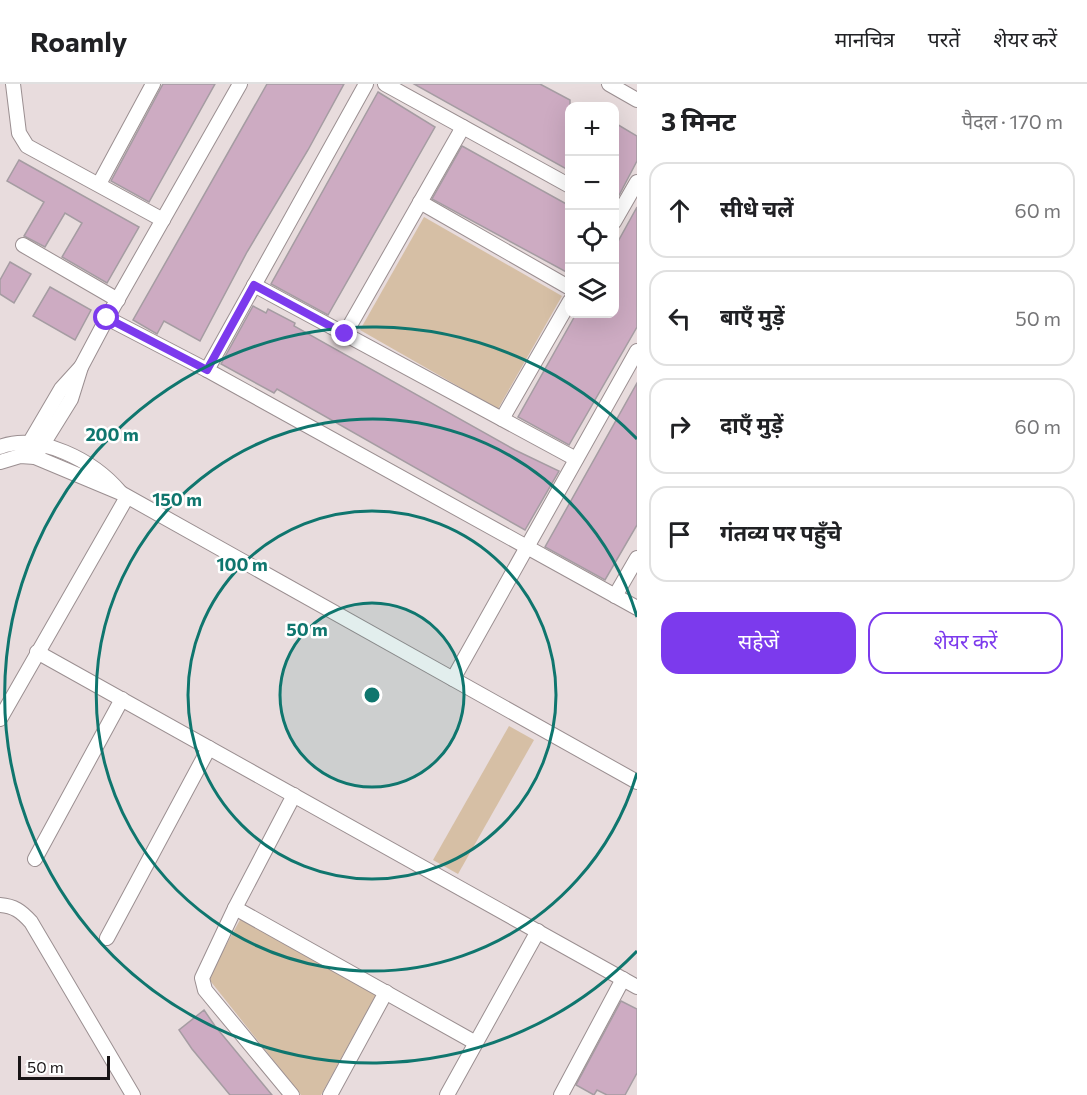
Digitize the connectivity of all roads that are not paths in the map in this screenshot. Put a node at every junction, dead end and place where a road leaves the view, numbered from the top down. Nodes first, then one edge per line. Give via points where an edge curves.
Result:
1 (13, 84) edge
2 (151, 84) edge
3 (240, 84) edge
4 (366, 84) edge
5 (386, 84) edge
6 (609, 84) edge
7 (637, 100) edge
8 (463, 127) junction
9 (637, 182) edge
10 (565, 183) edge
11 (99, 184) junction
12 (420, 202) junction
13 (619, 210) edge
14 (163, 220) junction
15 (23, 245) dead end
16 (254, 285) junction
17 (565, 285) edge
18 (118, 300) junction
19 (565, 310) edge
20 (107, 318) junction
21 (345, 334) junction
22 (637, 351) edge
23 (207, 370) junction
24 (502, 419) junction
25 (37, 443) junction
26 (0, 447) edge
27 (20, 456) junction
28 (35, 457) junction
29 (576, 459) junction
30 (0, 462) edge
31 (124, 495) junction
32 (527, 547) junction
33 (637, 558) edge
34 (615, 596) junction
35 (637, 608) edge
36 (38, 652) junction
37 (453, 679) junction
38 (122, 699) junction
39 (0, 719) edge
40 (209, 748) junction
41 (637, 782) edge
42 (294, 795) junction
43 (35, 859) dead end
44 (0, 905) edge
45 (234, 908) junction
46 (538, 932) junction
47 (107, 938) dead end
48 (623, 979) junction
49 (637, 987) edge
50 (386, 992) junction
51 (476, 1042) junction
52 (565, 1093) edge
53 (133, 1095) edge
54 (292, 1095) edge
55 (330, 1095) edge
56 (447, 1095) edge

1 - 11 street via 22,141
2 - 11 street
3 - 14 street
4 - 16 street
5 - 8 street
6 - 7 street
8 - 10 street
8 - 12 street
9 - 13 street
11 - 14 street
12 - 17 street
12 - 21 street
14 - 18 street
15 - 18 street
16 - 21 street
16 - 23 street
18 - 20 street
19 - 24 street
20 - 23 street
20 - 25 street via 81,367 61,389
21 - 24 street
22 - 29 street
23 - 32 street
24 - 29 street
25 - 26 street via 14,442
25 - 27 street
25 - 28 street
25 - 31 street via 64,452
27 - 28 street
27 - 30 street
28 - 31 street
29 - 32 street
31 - 36 street
31 - 37 street
32 - 34 street
32 - 37 street
33 - 34 street
34 - 35 street
36 - 38 street
36 - 39 street
37 - 41 street
38 - 40 street
38 - 43 street
40 - 42 street
40 - 47 street
42 - 45 street
42 - 46 street
44 - 53 street via 11,906 31,922
45 - 50 street
45 - 54 street via 205,970 203,985
46 - 48 street
46 - 51 street
48 - 49 street
48 - 52 street
50 - 51 street
50 - 55 street
51 - 56 street

